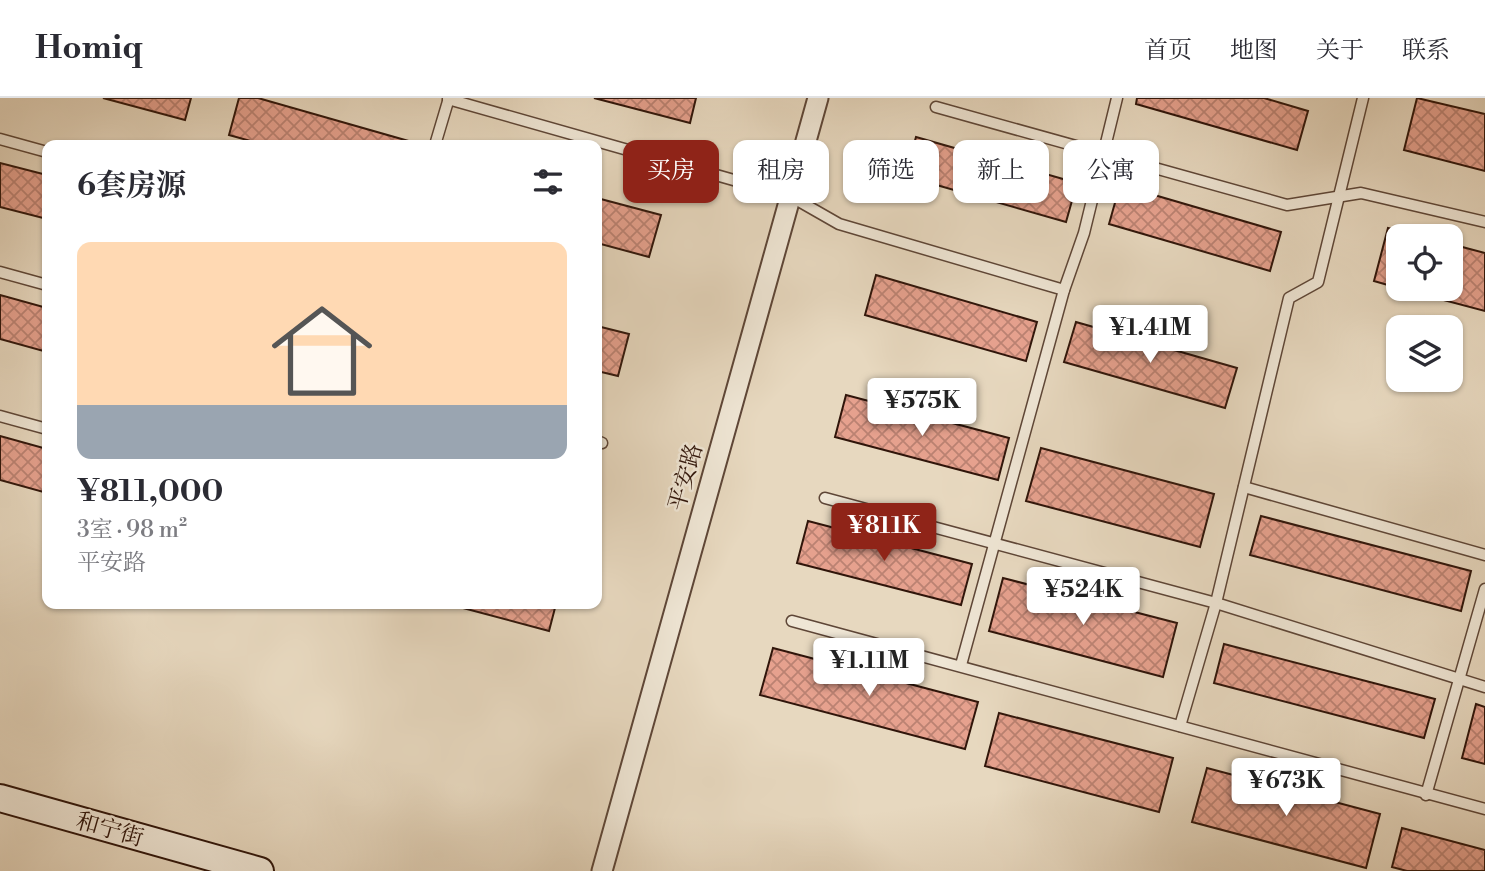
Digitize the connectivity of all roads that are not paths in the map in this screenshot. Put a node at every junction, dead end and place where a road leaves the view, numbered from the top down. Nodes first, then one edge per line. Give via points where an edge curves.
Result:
1 (448, 98) edge
2 (818, 98) edge
3 (1117, 98) edge
4 (1361, 98) edge
5 (936, 107) dead end
6 (0, 139) edge
7 (436, 140) edge
8 (595, 140) edge
9 (806, 140) edge
10 (1106, 140) edge
11 (602, 142) edge
12 (1063, 143) edge
13 (42, 151) edge
14 (1159, 170) edge
15 (733, 180) edge
16 (1336, 197) junction
17 (788, 203) edge
18 (802, 203) edge
19 (1091, 203) edge
20 (1485, 222) edge
21 (0, 272) edge
22 (42, 284) edge
23 (1064, 290) junction
24 (0, 416) edge
25 (42, 428) edge
26 (1244, 487) junction
27 (825, 498) dead end
28 (995, 542) junction
29 (1485, 555) edge
30 (1485, 589) edge
31 (1216, 603) junction
32 (792, 621) dead end
33 (961, 665) junction
34 (1459, 680) junction
35 (1485, 687) edge
36 (1180, 726) junction
37 (1426, 795) junction
38 (0, 798) edge
39 (1485, 809) edge
40 (260, 871) edge
41 (602, 871) edge

1 - 7 lane
1 - 8 lane
2 - 9 street, 平安路
3 - 10 lane
4 - 16 lane
5 - 12 lane
6 - 13 lane
11 - 15 lane
14 - 16 lane via 1287,205
16 - 20 lane via 1361,192
16 - 26 lane via 1318,282 1289,298
17 - 41 street, 平安路
18 - 23 lane via 839,224
19 - 23 lane
21 - 22 lane
23 - 28 lane
24 - 25 lane
26 - 29 lane
26 - 31 lane
27 - 28 lane
28 - 31 lane
28 - 33 lane
30 - 34 lane
31 - 34 lane
31 - 36 lane
32 - 33 lane
33 - 36 lane
34 - 35 lane
34 - 37 lane
36 - 37 lane
37 - 39 lane
38 - 40 main road, 和宁街

